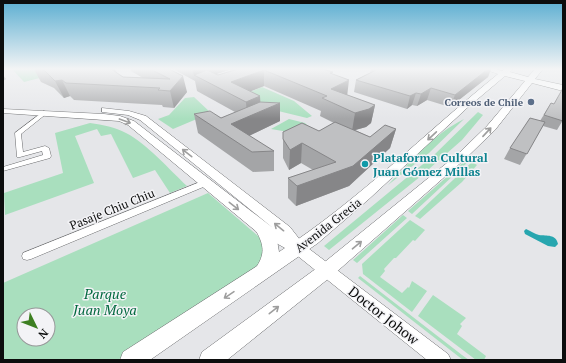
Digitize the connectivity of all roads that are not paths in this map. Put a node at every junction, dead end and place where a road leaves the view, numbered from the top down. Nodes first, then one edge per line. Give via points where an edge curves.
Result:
1 (486, 86) edge
2 (525, 86) edge
3 (3, 104) edge
4 (54, 107) junction
5 (3, 111) edge
6 (44, 113) junction
7 (3, 169) edge
8 (218, 178) junction
9 (205, 183) junction
10 (263, 229) junction
11 (299, 249) junction
12 (28, 256) dead end
13 (327, 270) junction
14 (262, 273) junction
15 (131, 360) edge
16 (210, 360) edge
17 (442, 360) edge

1 -> 11 main road, Avenida Grecia via 364,196
13 -> 2 main road via 479,140
3 - 4 street
4 - 6 street
8 -> 4 street via 139,116 120,111
5 - 6 street
6 - 7 street via 18,133 20,155 45,148 47,156
6 -> 9 street via 126,121
8 - 9 street
11 -> 8 street via 285,232
9 -> 10 street
9 - 12 street, Pasaje Chiu Chiu
10 - 11 street
10 - 14 main road via 271,242 272,250
11 - 13 street, Doctor Johow
11 - 14 main road, Avenida Grecia
16 -> 13 main road
13 - 17 street, Doctor Johow
14 -> 15 main road, Avenida Grecia

